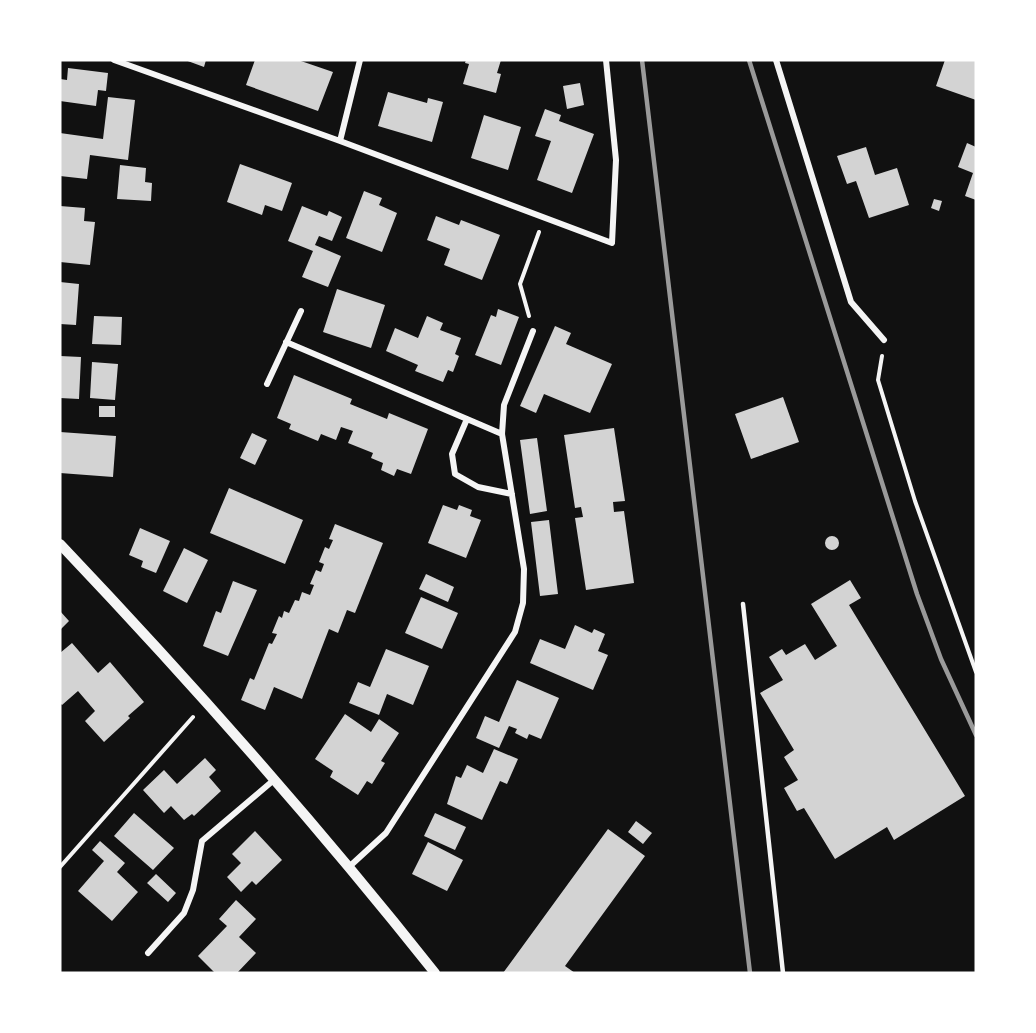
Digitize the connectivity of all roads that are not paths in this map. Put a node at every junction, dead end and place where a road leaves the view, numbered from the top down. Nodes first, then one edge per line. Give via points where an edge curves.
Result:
1 (114, 60) edge
2 (360, 60) edge
3 (606, 60) edge
4 (776, 60) edge
5 (340, 141) junction
6 (301, 311) dead end
7 (533, 331) road end
8 (884, 340) road end
9 (286, 342) junction
10 (267, 384) dead end
11 (467, 419) junction
12 (502, 434) junction
13 (512, 494) junction
14 (60, 544) edge
15 (743, 604) dead end
16 (275, 778) junction
17 (350, 866) junction
18 (148, 952) dead end
19 (435, 973) edge
20 (783, 973) edge

1 - 5 street
2 - 5 street
3 - 5 street via 616,160 612,243
4 - 8 street via 851,302
6 - 9 street
7 - 12 street via 504,405
9 - 10 street
9 - 11 street
11 - 12 street
11 - 13 street via 452,454 455,474 478,487
12 - 13 street
13 - 17 street via 524,569 523,603 515,632 386,832
14 - 16 street
15 - 20 lane
16 - 17 street
16 - 18 street via 202,841 193,890 184,913
17 - 19 street

